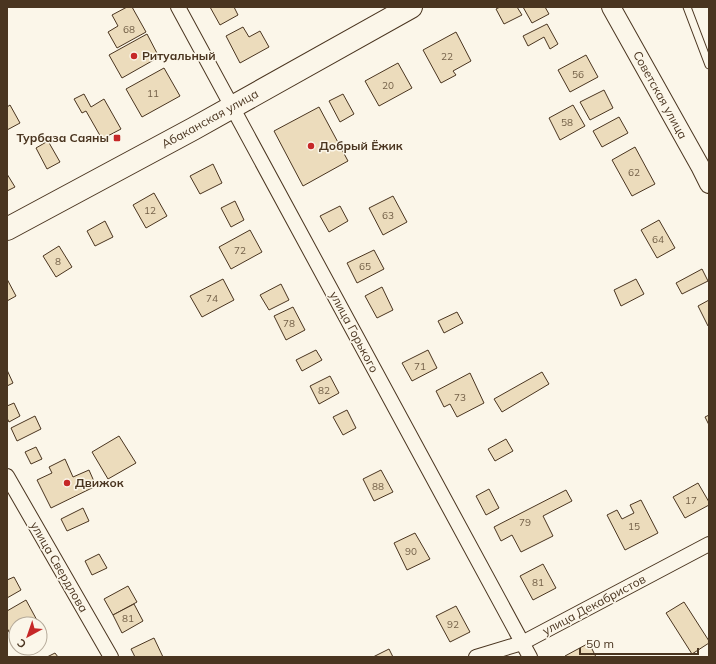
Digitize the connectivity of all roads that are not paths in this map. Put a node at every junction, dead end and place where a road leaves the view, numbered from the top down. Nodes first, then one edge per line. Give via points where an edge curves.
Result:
1 (178, 7) edge
2 (411, 7) edge
3 (611, 7) edge
4 (687, 7) edge
5 (709, 65) edge
6 (231, 107) junction
7 (709, 184) edge
8 (7, 229) edge
9 (7, 476) edge
10 (709, 544) edge
11 (522, 643) junction
12 (111, 657) edge
13 (476, 657) edge
14 (530, 657) edge

1 - 6 street, улица Горького
2 - 6 main road, Абаканская улица
3 - 7 street, Советская улица via 702,164
4 - 5 lane
6 - 8 main road, Абаканская улица
6 - 11 street, улица Горького
9 - 12 street, улица Свердлова
10 - 11 street, улица Декабристов
11 - 13 street, улица Декабристов
11 - 14 street, улица Горького

